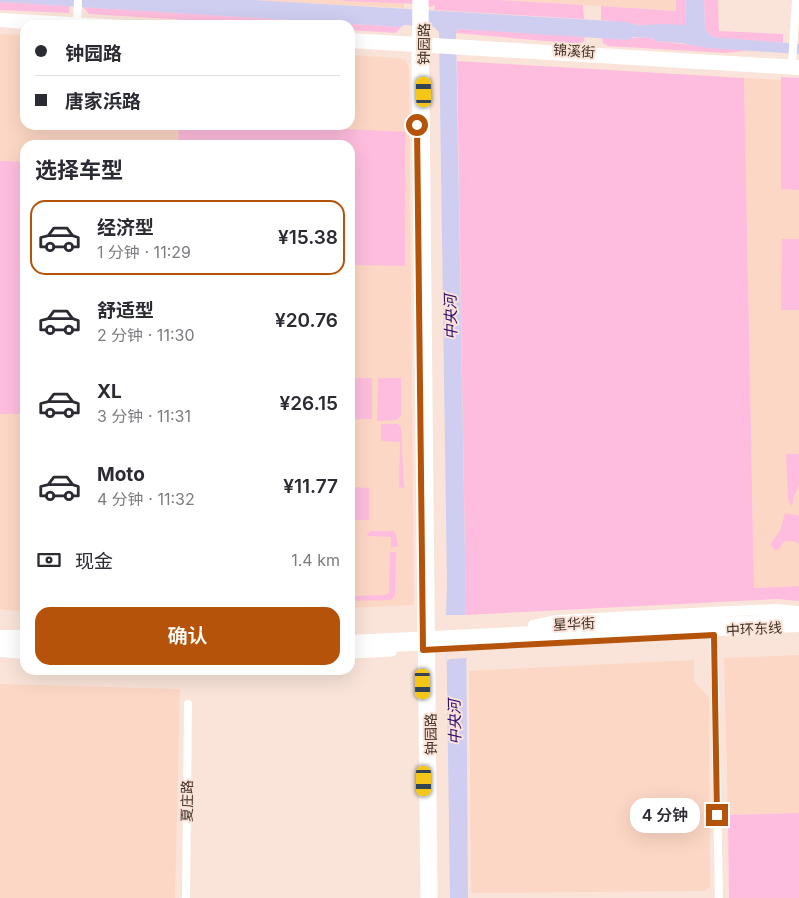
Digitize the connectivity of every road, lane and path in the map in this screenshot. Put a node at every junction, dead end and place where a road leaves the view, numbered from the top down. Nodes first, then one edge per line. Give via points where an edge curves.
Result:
1 (796, 0) edge
2 (78, 3) edge
3 (420, 4) edge
4 (0, 17) edge
5 (38, 20) edge
6 (77, 20) edge
7 (0, 24) edge
8 (20, 25) edge
9 (355, 38) edge
10 (355, 44) edge
11 (420, 45) junction
12 (797, 67) edge
13 (799, 612) edge
14 (799, 618) edge
15 (799, 627) edge
16 (799, 631) edge
17 (503, 632) junction
18 (426, 633) junction
19 (20, 635) edge
20 (714, 635) junction
21 (0, 636) edge
22 (355, 636) edge
23 (20, 639) edge
24 (355, 640) edge
25 (0, 643) edge
26 (20, 645) edge
27 (355, 649) edge
28 (427, 649) junction
29 (0, 652) edge
30 (368, 653) joint
31 (20, 654) edge
32 (355, 654) edge
33 (0, 656) edge
34 (20, 658) edge
35 (188, 704) dead end
36 (186, 898) edge
37 (425, 898) edge
38 (433, 898) edge
39 (719, 898) edge

1 - 12 main road via 793,54
2 - 6 main road
3 - 11 main road, 钟园路
4 - 5 main road
7 - 8 main road
9 - 11 main road, 锦溪街
10 - 11 main road, 锦溪街
11 - 12 main road, 锦溪街
11 - 18 main road, 钟园路
13 - 17 highway via 732,611 557,620
13 - 18 main road, 星华街
14 - 17 highway, 中环东线
15 - 27 highway, 中环东线
16 - 20 main road, 星华街
17 - 24 highway, 中环东线
18 - 22 main road, 星华街
18 - 28 main road, 钟园路
19 - 21 highway
20 - 28 main road, 星华街
20 - 39 main road
21 - 23 main road
25 - 26 highway
28 - 30 main road, 星华街
28 - 37 main road, 钟园路
28 - 38 main road, 钟园路
29 - 31 highway
30 - 32 highway
33 - 34 main road
35 - 36 main road, 夏庄路

